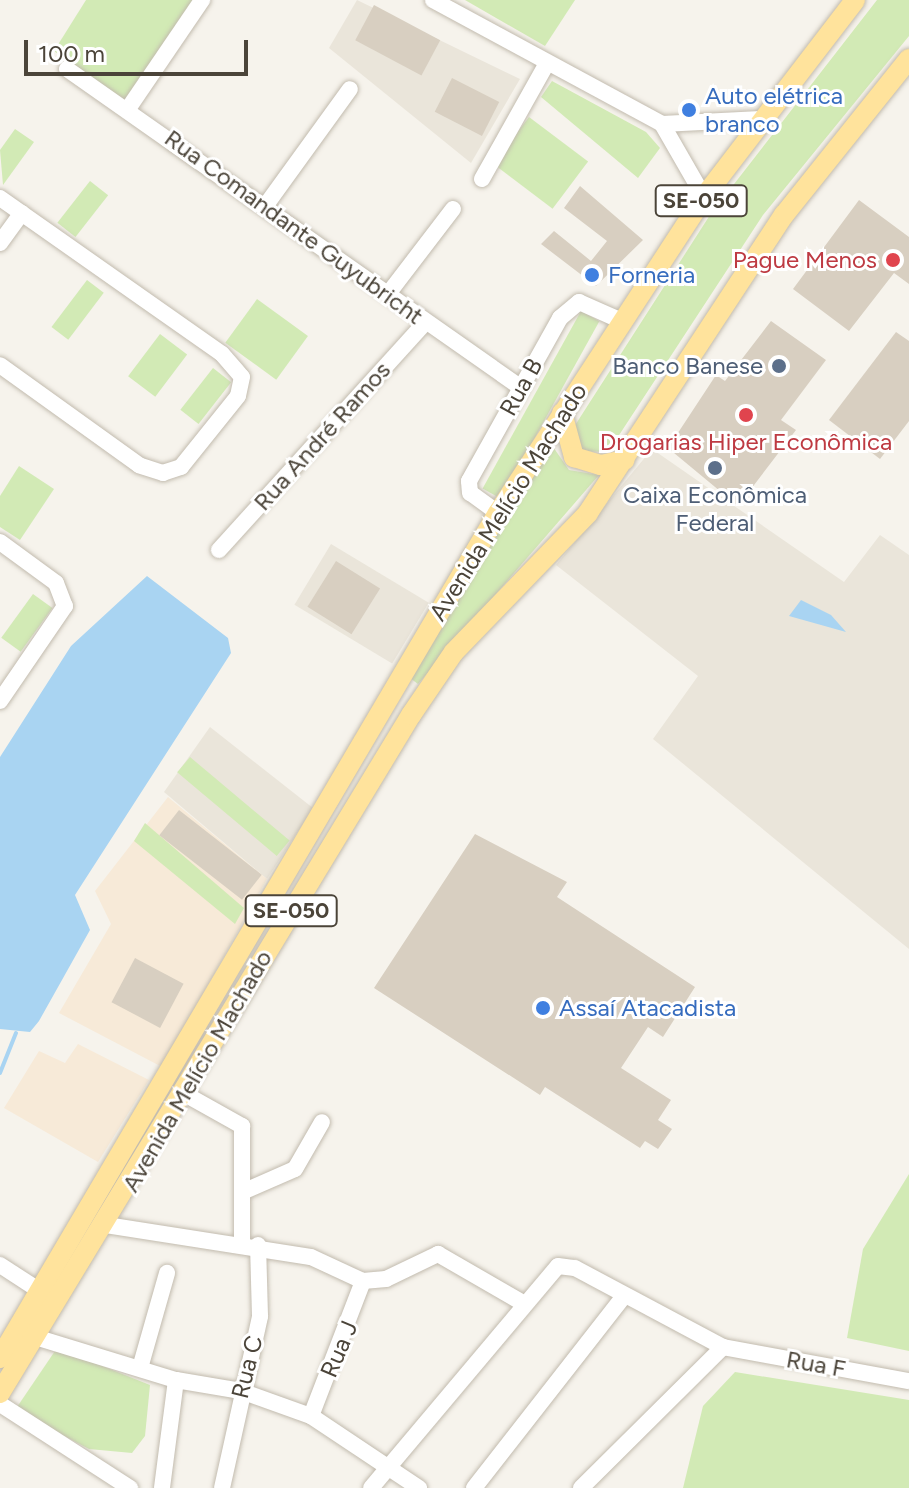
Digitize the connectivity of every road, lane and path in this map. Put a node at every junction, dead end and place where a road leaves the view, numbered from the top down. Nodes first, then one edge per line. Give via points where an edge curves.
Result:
1 (202, 0) edge
2 (433, 0) edge
3 (855, 0) edge
4 (909, 59) edge
5 (547, 63) junction
6 (67, 69) dead end
7 (350, 89) dead end
8 (128, 109) junction
9 (761, 119) junction
10 (662, 124) junction
11 (482, 179) dead end
12 (704, 197) junction
13 (0, 198) edge
14 (266, 205) junction
15 (453, 209) dead end
16 (22, 213) junction
17 (0, 243) edge
18 (388, 294) junction
19 (426, 322) junction
20 (624, 322) junction
21 (0, 365) edge
22 (520, 387) junction
23 (562, 413) junction
24 (624, 460) junction
25 (498, 513) junction
26 (0, 542) edge
27 (219, 550) dead end
28 (0, 701) edge
29 (183, 1093) junction
30 (322, 1122) dead end
31 (247, 1190) junction
32 (106, 1225) junction
33 (250, 1244) junction
34 (0, 1265) edge
35 (167, 1273) dead end
36 (363, 1281) junction
37 (40, 1291) junction
38 (624, 1296) junction
39 (523, 1303) junction
40 (35, 1337) junction
41 (723, 1347) junction
42 (0, 1358) edge
43 (140, 1368) junction
44 (176, 1380) junction
45 (909, 1381) edge
46 (241, 1391) junction
47 (0, 1393) edge
48 (0, 1404) edge
49 (311, 1416) junction
50 (393, 1467) junction
51 (130, 1488) edge
52 (162, 1488) edge
53 (222, 1488) edge
54 (371, 1488) edge
55 (419, 1488) edge
56 (474, 1488) edge
57 (581, 1488) edge

1 - 8 street
2 - 5 street
3 - 9 main road, Avenida Melício Machado / SE-050
4 - 24 main road, Avenida Melício Machado / SE-050 via 784,215
5 - 10 street
5 - 11 street
6 - 8 street, Rua Comandante Guyubricht
7 - 14 street
8 - 14 street, Rua Comandante Guyubricht
9 - 10 street
9 - 12 main road, Avenida Melício Machado / SE-050
10 - 12 street
12 - 20 main road, Avenida Melício Machado / SE-050
13 - 16 street
14 - 18 street, Rua Comandante Guyubricht
15 - 18 street
16 - 17 street
16 - 21 street via 222,354 242,377 238,396 181,467 163,473 139,465
18 - 19 street, Rua Comandante Guyubricht
19 - 22 street, Rua Comandante Guyubricht
19 - 27 street, Rua André Ramos
20 - 22 street, Rua B via 588,303 569,306
20 - 23 main road, Avenida Melício Machado / SE-050
22 - 25 street, Rua B via 469,481 470,493
23 - 24 main road via 574,457 601,465
23 - 25 main road, Avenida Melício Machado / SE-050
24 - 29 main road, Avenida Melício Machado / SE-050 via 588,513 446,665
25 - 37 main road, Avenida Melício Machado / SE-050
26 - 28 street via 56,583 65,606
29 - 31 street, Rua C via 242,1126
29 - 32 main road, Avenida Melício Machado / SE-050
30 - 31 street via 295,1169
31 - 33 street, Rua C
32 - 33 street
32 - 40 main road, Avenida Melício Machado / SE-050
33 - 36 street via 311,1257
33 - 46 street, Rua C via 260,1316
34 - 37 street
35 - 43 street
36 - 39 street via 386,1279 438,1254
36 - 49 street, Rua J
37 - 42 main road, Avenida Melício Machado / SE-050
38 - 39 street, Rua F via 558,1266
38 - 41 street, Rua F
38 - 56 street
39 - 50 street
40 - 43 street
40 - 47 main road, Avenida Melício Machado / SE-050
41 - 45 street, Rua F
41 - 57 street
43 - 44 street
44 - 46 street
44 - 52 street
46 - 49 street
46 - 53 street, Rua C
48 - 51 street
49 - 50 street
50 - 54 street
50 - 55 street

